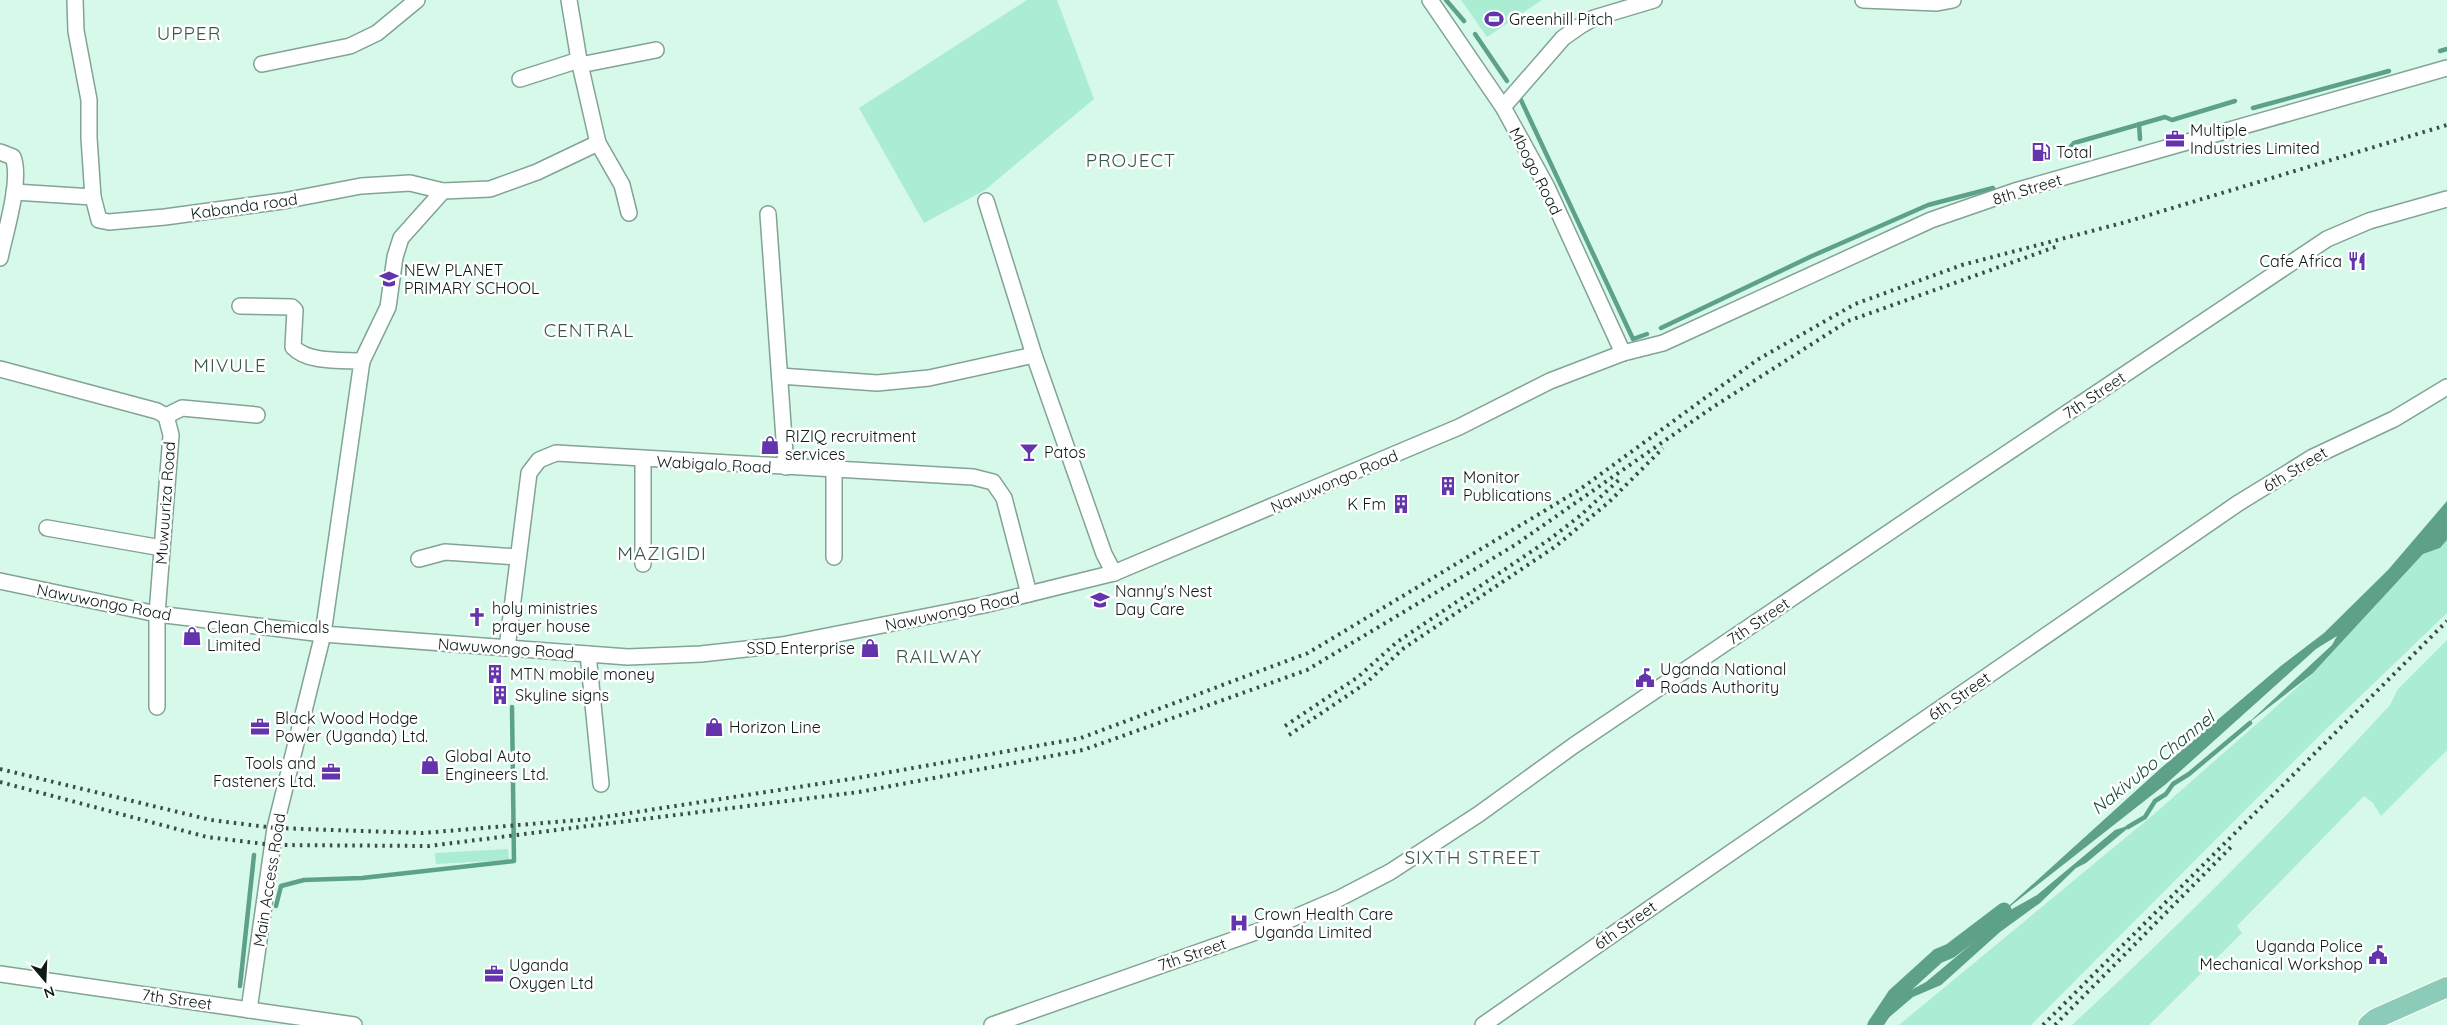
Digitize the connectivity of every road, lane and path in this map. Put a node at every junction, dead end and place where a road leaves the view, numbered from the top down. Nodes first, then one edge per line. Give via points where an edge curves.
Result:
1 (75, 0) edge
2 (417, 0) edge
3 (569, 0) edge
4 (1430, 0) edge
5 (1654, 0) edge
6 (1863, 0) edge
7 (1953, 0) edge
8 (656, 50) dead end
9 (579, 63) junction
10 (262, 64) dead end
11 (2447, 68) edge
12 (520, 79) dead end
13 (1503, 107) junction
14 (598, 143) junction
15 (0, 152) edge
16 (14, 192) junction
17 (443, 192) junction
18 (94, 198) junction
19 (2447, 199) edge
20 (986, 201) dead end
21 (629, 212) dead end
22 (768, 214) dead end
23 (0, 258) edge
24 (240, 306) dead end
25 (1623, 353) junction
26 (1034, 355) junction
27 (362, 361) junction
28 (0, 369) edge
29 (780, 376) junction
30 (2447, 387) edge
31 (257, 415) dead end
32 (166, 416) junction
33 (643, 460) junction
34 (786, 467) junction
35 (834, 470) junction
36 (47, 528) dead end
37 (162, 548) junction
38 (518, 557) junction
39 (834, 557) dead end
40 (420, 559) dead end
41 (643, 564) dead end
42 (1114, 573) junction
43 (0, 581) edge
44 (1029, 594) junction
45 (157, 614) junction
46 (323, 634) junction
47 (507, 648) junction
48 (588, 654) junction
49 (157, 707) dead end
50 (601, 784) dead end
51 (0, 974) edge
52 (2447, 987) edge
53 (2447, 999) edge
54 (249, 1010) junction
55 (354, 1025) edge
56 (992, 1025) edge
57 (1483, 1025) edge
58 (2368, 1025) edge
59 (2387, 1025) edge

1 - 18 street, Kabanda road via 76,31 89,100
2 - 10 street via 377,33 350,46
3 - 9 street
4 - 13 street, Mbogo Road
5 - 13 street via 1594,18 1563,38
6 - 7 street via 1937,3
8 - 9 street
9 - 12 street
9 - 14 street
11 - 25 street, 8th Street via 2015,191 1950,213 1663,343
13 - 25 street, Mbogo Road via 1547,187
14 - 17 street, Kabanda road via 537,172 490,189
14 - 21 street via 622,185
15 - 16 street via 13,157 16,164
16 - 18 street
16 - 23 street
17 - 18 street, Kabanda road via 410,183 361,186 283,201 108,222 99,220
17 - 27 street, Main Access Road via 401,238 388,307
19 - 56 street, 7th Street via 2369,221 2327,239 1928,505 1573,746 1480,814 1390,872 1284,922
20 - 26 street
22 - 29 street
24 - 27 street via 292,307 295,310 293,347 298,352 308,357
25 - 42 street, Nawuwongo Road via 1550,381 1459,427
26 - 29 street via 929,378 876,383
26 - 42 street via 1104,554
27 - 46 street, Main Access Road
28 - 32 street via 157,410
29 - 34 street
30 - 57 street, 6th Street via 2394,419 2312,457 2237,504
31 - 32 street via 182,408
32 - 37 street, Muwuuriza Road via 171,435
33 - 34 street, Wabigalo Road
33 - 38 street, Wabigalo Road via 556,453 540,460 529,473
33 - 41 street
34 - 35 street, Wabigalo Road
35 - 39 street
35 - 44 street, Wabigalo Road via 973,477 993,482 1004,498
36 - 37 street
37 - 45 street, Muwuuriza Road
38 - 40 street via 445,552
38 - 47 street, Wabigalo Road
42 - 44 street, Nawuwongo Road
43 - 45 street, Nawuwongo Road
44 - 48 street, Nawuwongo Road via 782,645 701,654 628,657
45 - 46 street, Nawuwongo Road
45 - 49 street, Muwuuriza Road
46 - 47 street, Nawuwongo Road
46 - 54 street, Main Access Road via 275,828
47 - 48 street, Nawuwongo Road
48 - 50 street
51 - 54 street, 7th Street
52 - 58 main road
53 - 59 main road
54 - 55 street, 7th Street

